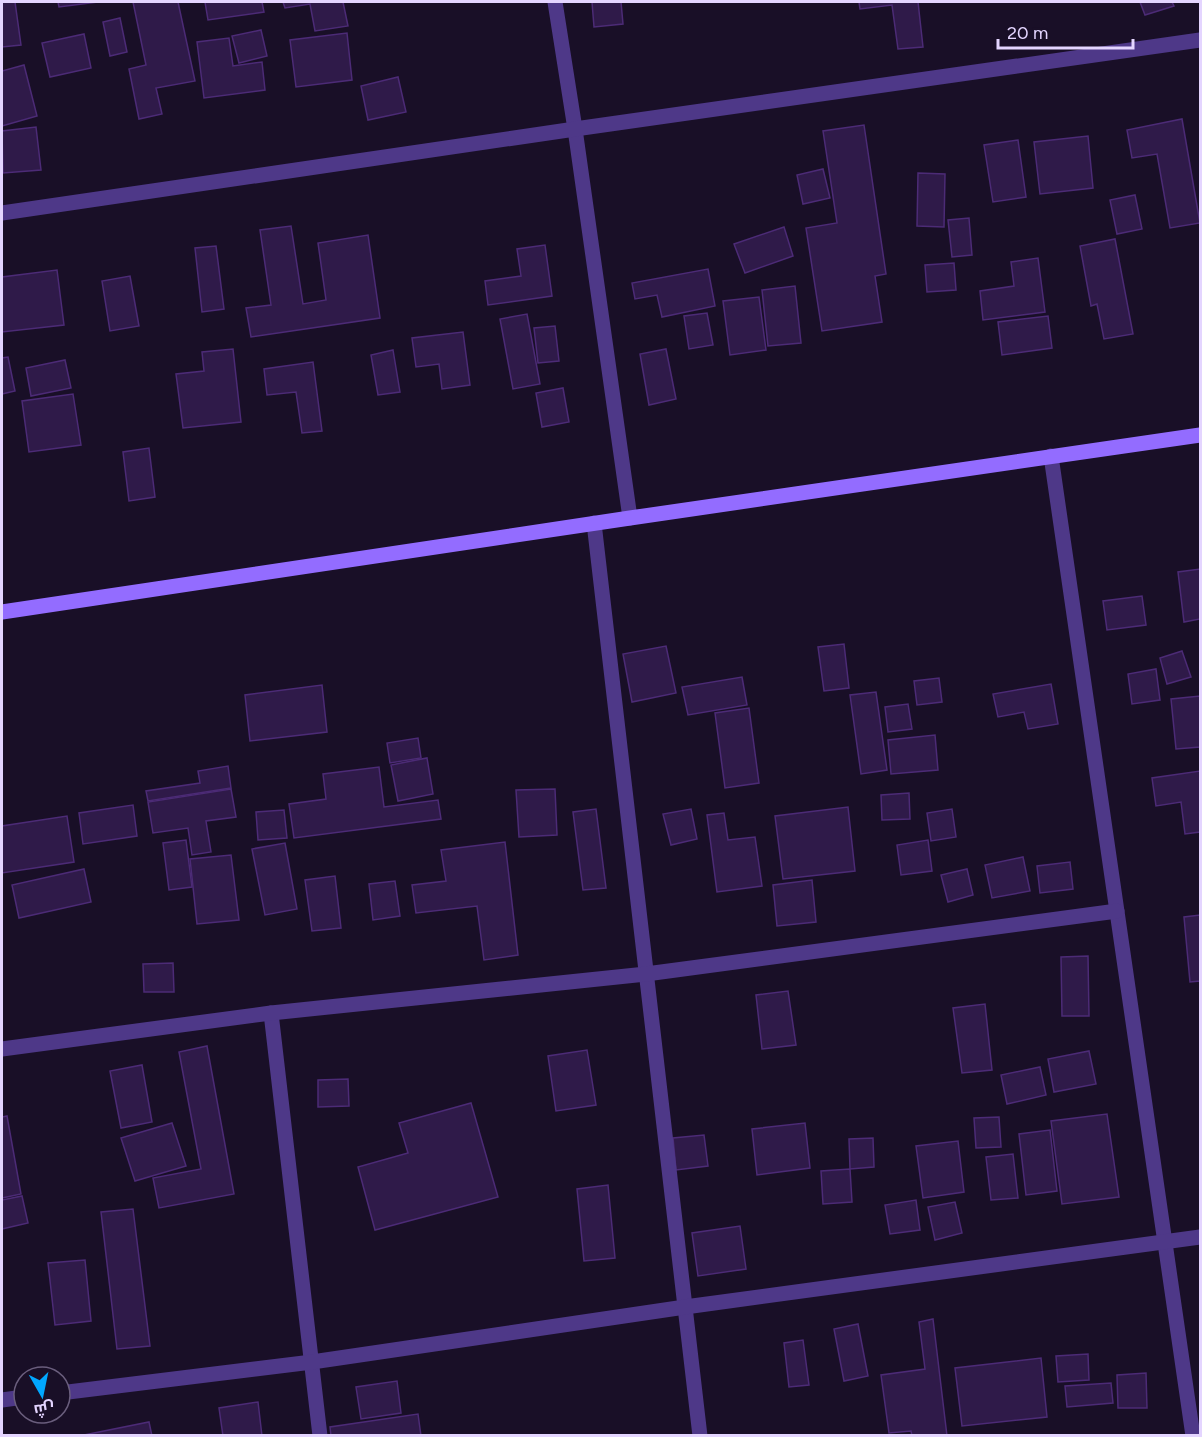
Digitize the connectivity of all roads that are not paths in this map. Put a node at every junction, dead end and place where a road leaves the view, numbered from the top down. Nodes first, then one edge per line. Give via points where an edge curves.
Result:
1 (555, 2) edge
2 (1200, 40) edge
3 (575, 129) junction
4 (2, 213) edge
5 (1200, 435) edge
6 (1051, 456) junction
7 (630, 518) junction
8 (594, 523) junction
9 (2, 612) edge
10 (1118, 911) junction
11 (646, 974) junction
12 (271, 1013) junction
13 (2, 1050) edge
14 (1200, 1237) edge
15 (1165, 1242) junction
16 (685, 1307) junction
17 (312, 1362) junction
18 (72, 1392) edge
19 (320, 1436) edge
20 (700, 1436) edge
21 (1193, 1436) edge

1 - 3 street
2 - 3 street
3 - 4 street
3 - 7 street
5 - 6 street
6 - 7 street
6 - 10 street
7 - 8 street
8 - 9 street
8 - 11 street
10 - 11 street
10 - 15 street
11 - 12 street
11 - 16 street
12 - 13 street
12 - 17 street
14 - 15 street
15 - 16 street
15 - 21 street
16 - 17 street
16 - 20 street
17 - 18 street
17 - 19 street

